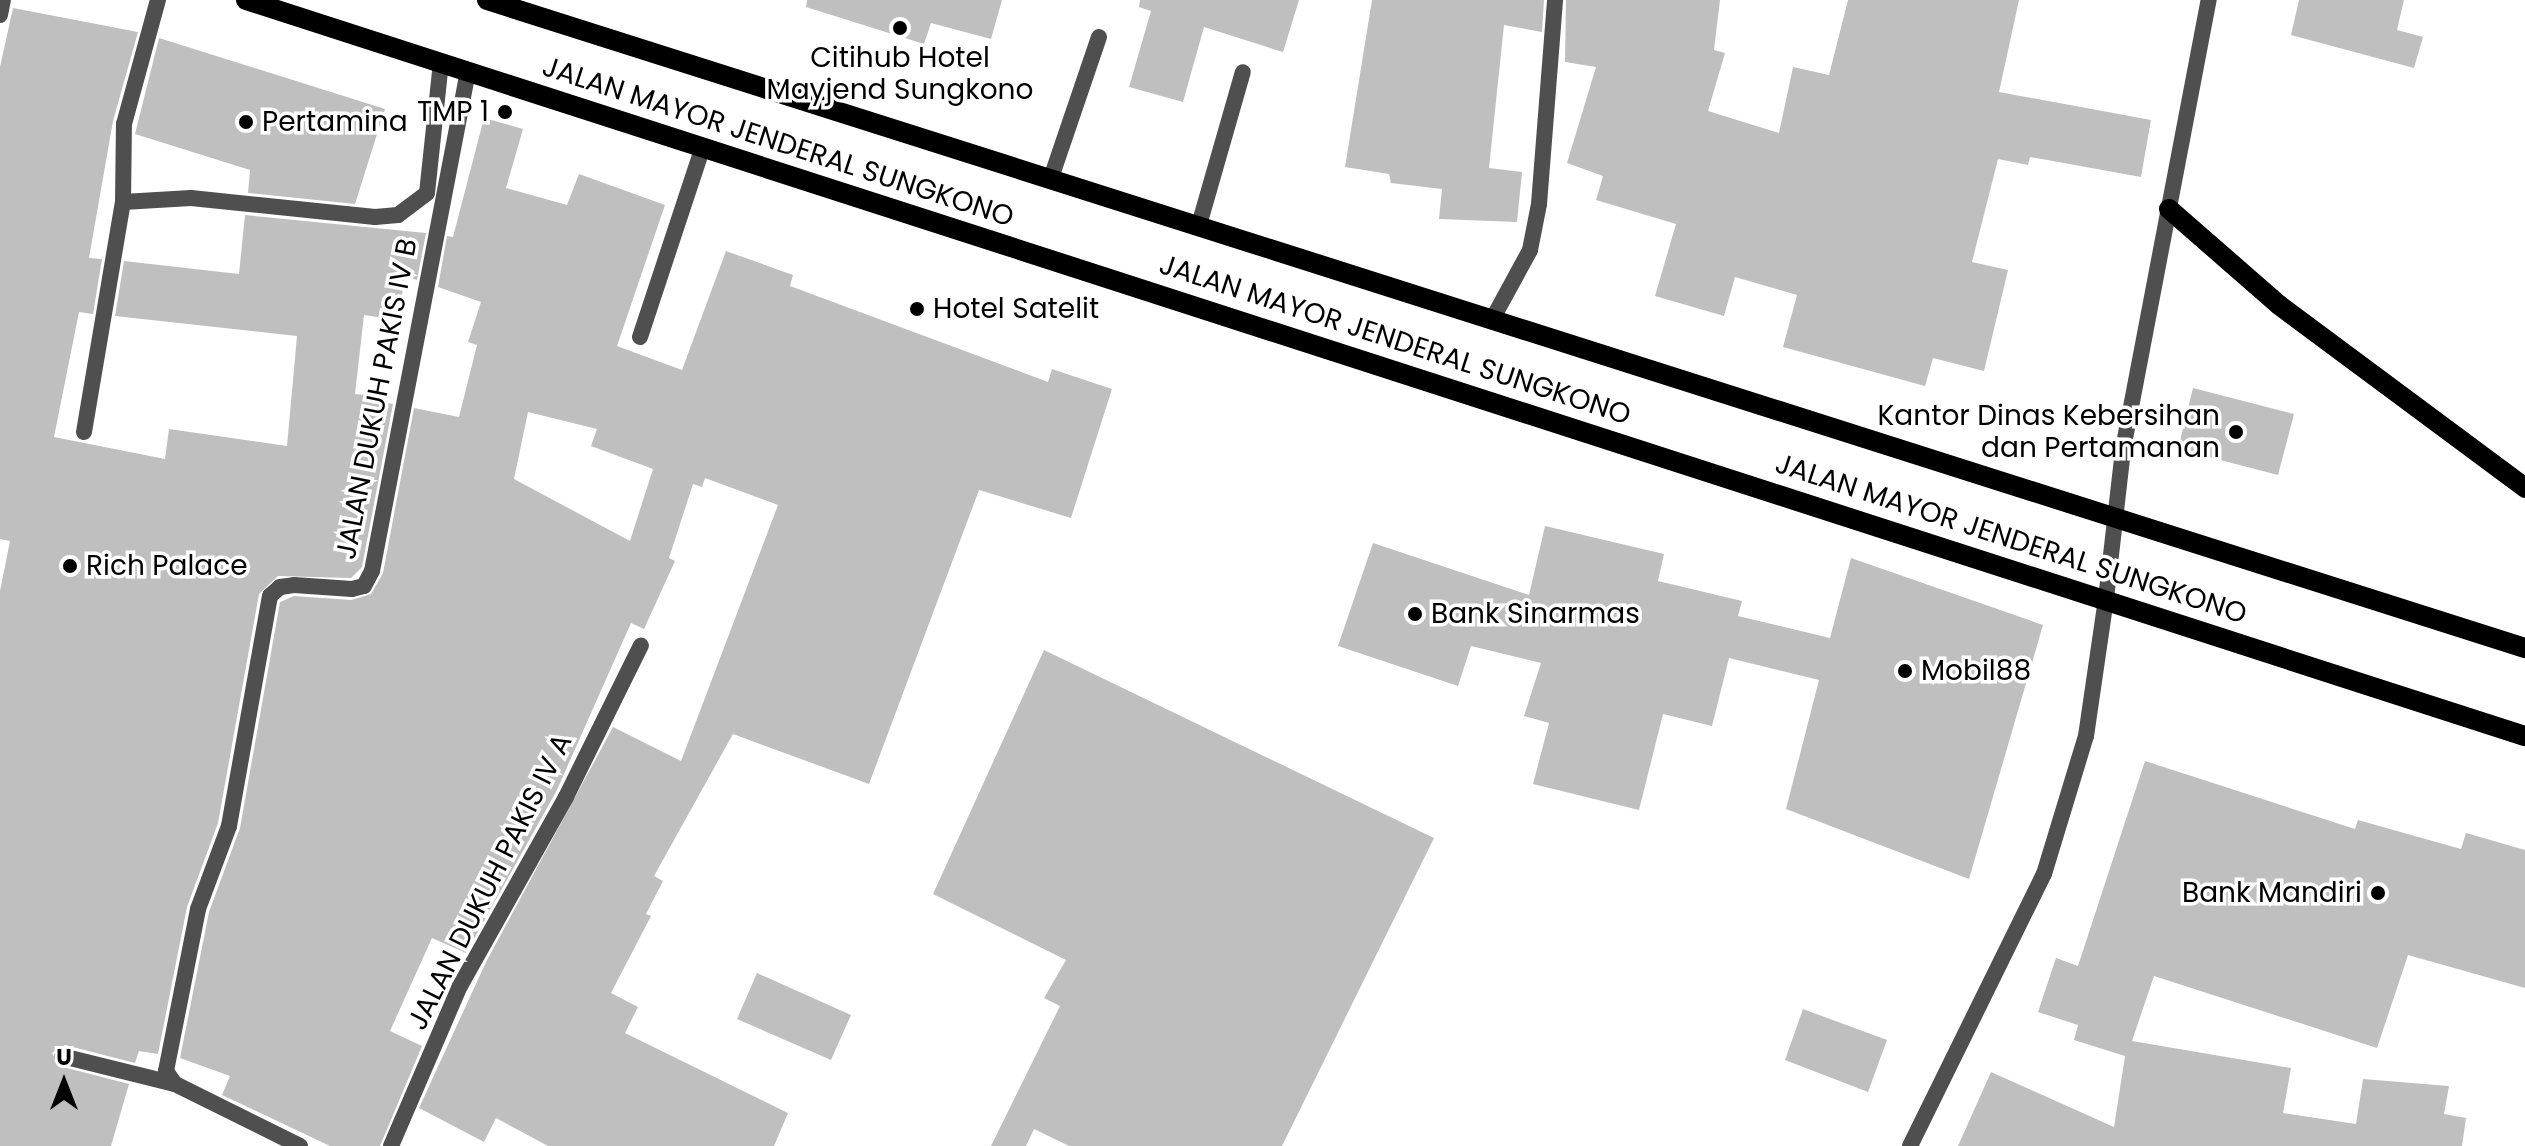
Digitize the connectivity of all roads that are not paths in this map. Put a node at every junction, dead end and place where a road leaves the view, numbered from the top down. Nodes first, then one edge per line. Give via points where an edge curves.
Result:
1 (3, 0) edge
2 (158, 0) edge
3 (246, 0) edge
4 (487, 0) edge
5 (1555, 0) edge
6 (2209, 0) edge
7 (0, 15) edge
8 (1099, 37) dead end
9 (441, 63) junction
10 (468, 71) junction
11 (1243, 72) dead end
12 (703, 147) junction
13 (1051, 178) junction
14 (123, 202) junction
15 (2169, 209) junction
16 (1199, 225) junction
17 (1493, 318) junction
18 (640, 337) dead end
19 (84, 432) dead end
20 (2525, 488) edge
21 (2115, 515) junction
22 (2106, 599) junction
23 (641, 645) dead end
24 (2525, 648) edge
25 (2525, 736) edge
26 (62, 1056) dead end
27 (170, 1077) junction
28 (300, 1146) edge
29 (391, 1146) edge
30 (1910, 1146) edge

1 - 7 street
2 - 14 street via 124,124
3 - 9 main road, JALAN MAYOR JENDERAL SUNGKONO
4 - 13 main road, JALAN MAYOR JENDERAL SUNGKONO
5 - 17 street via 1539,204 1530,250
6 - 15 street
8 - 13 street
9 - 10 main road, JALAN MAYOR JENDERAL SUNGKONO
9 - 14 street via 427,193 398,215 191,198
10 - 12 main road, JALAN MAYOR JENDERAL SUNGKONO
10 - 27 street, JALAN DUKUH PAKIS IV B via 372,571 364,586 352,589 294,585 280,587 270,596 229,826 198,909
11 - 16 street
12 - 18 street
12 - 22 main road, JALAN MAYOR JENDERAL SUNGKONO
13 - 16 main road, JALAN MAYOR JENDERAL SUNGKONO
14 - 19 street
15 - 20 main road via 2279,305
15 - 21 street
16 - 17 main road, JALAN MAYOR JENDERAL SUNGKONO
17 - 21 main road, JALAN MAYOR JENDERAL SUNGKONO
21 - 22 street
21 - 24 main road, JALAN MAYOR JENDERAL SUNGKONO
22 - 25 main road, JALAN MAYOR JENDERAL SUNGKONO
22 - 30 street via 2086,736 2044,874
23 - 29 street, JALAN DUKUH PAKIS IV A via 566,797 460,986
26 - 27 street
27 - 28 street

